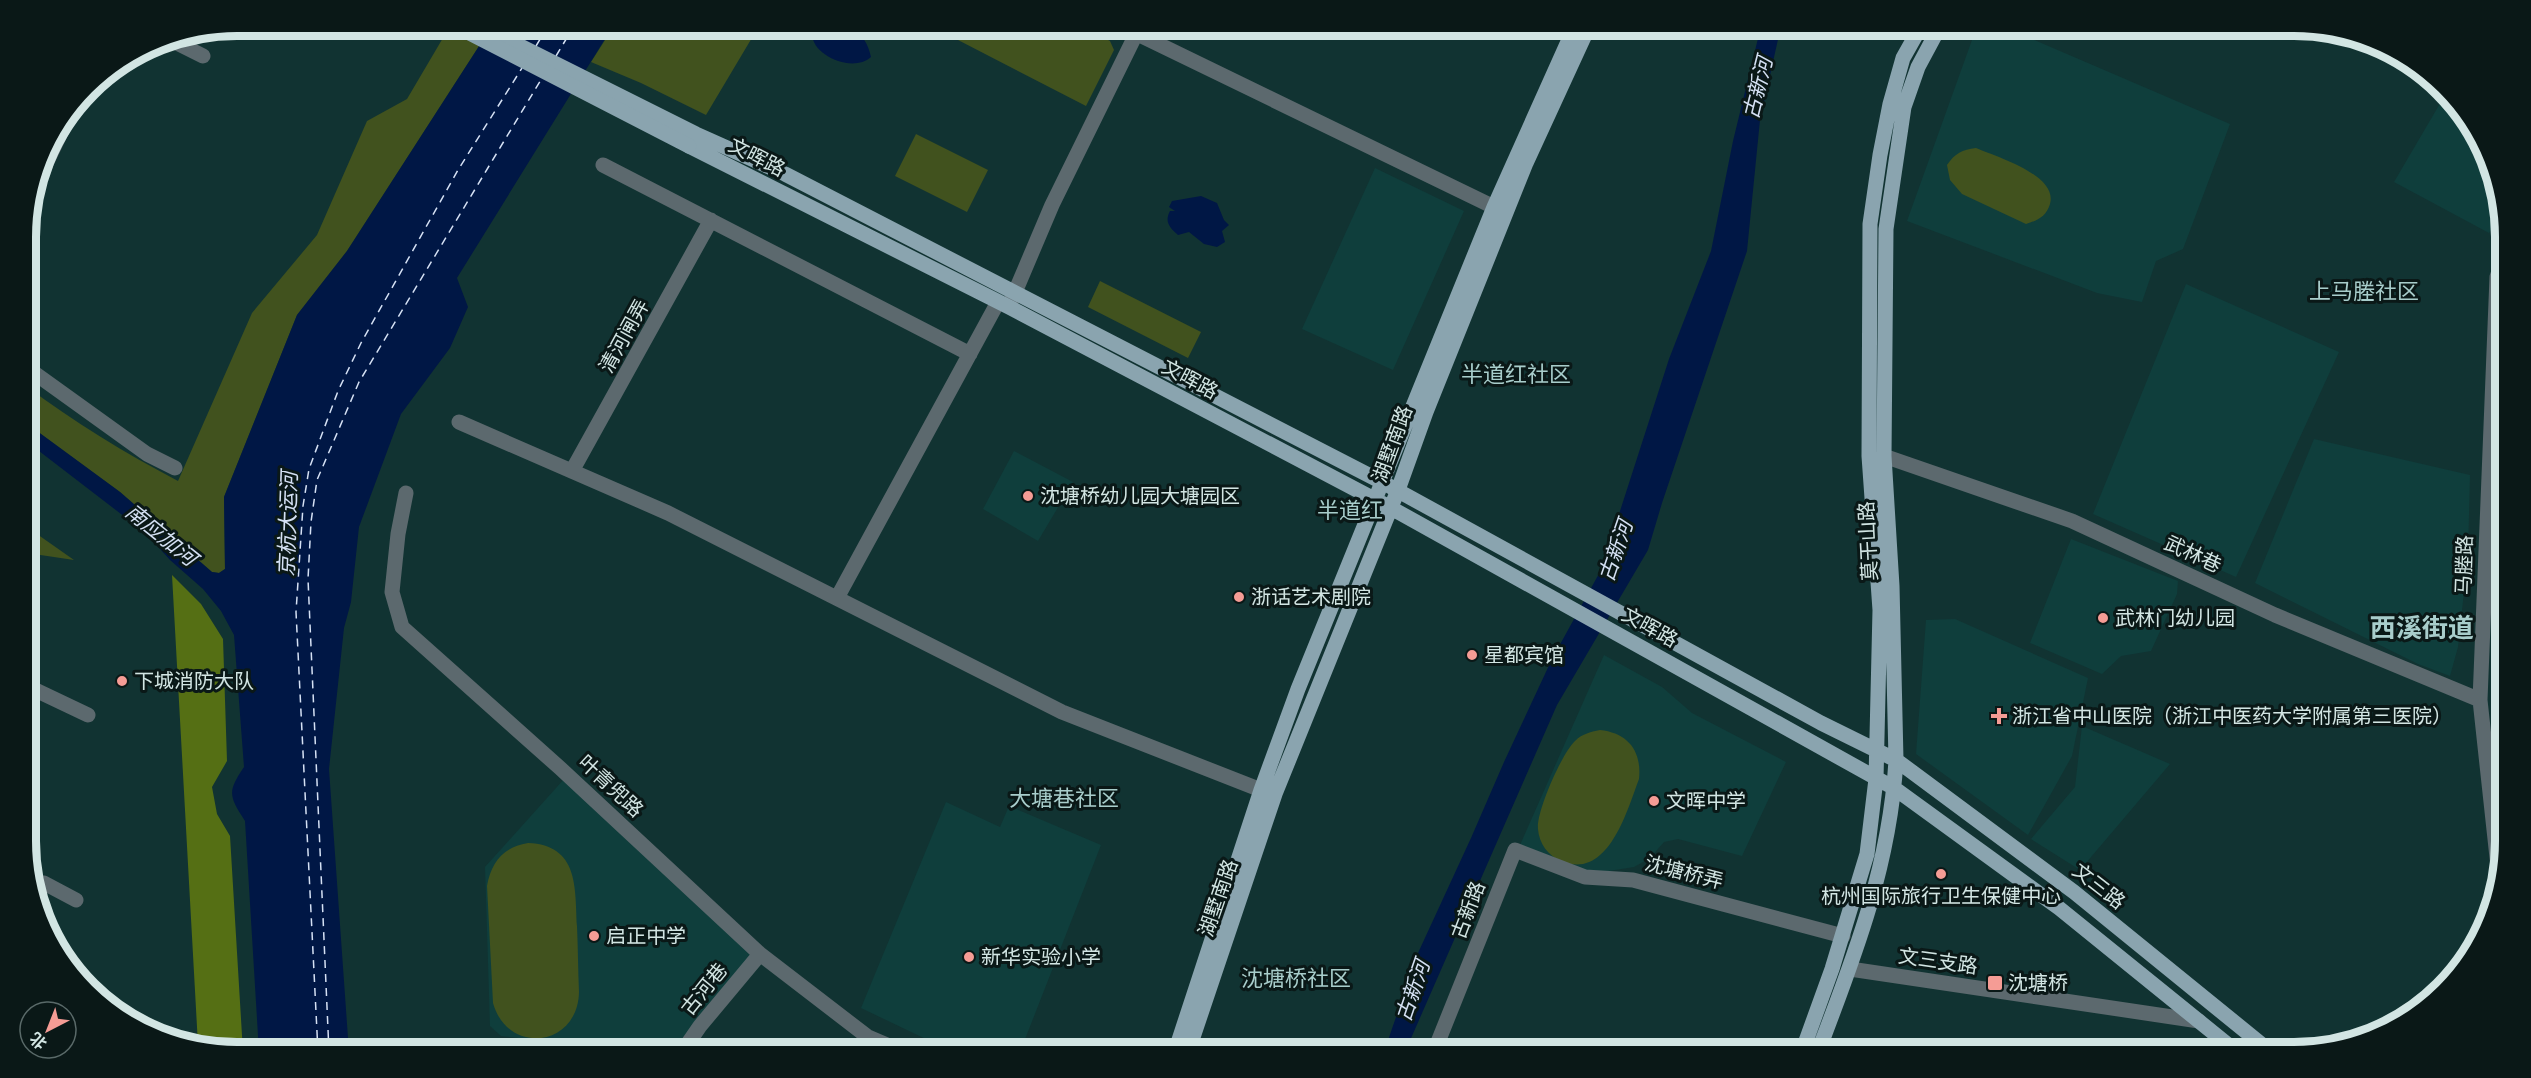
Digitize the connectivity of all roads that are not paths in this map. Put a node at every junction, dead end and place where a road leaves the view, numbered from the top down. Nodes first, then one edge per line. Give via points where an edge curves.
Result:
1 (477, 36) edge
2 (499, 36) edge
3 (1135, 36) edge
4 (1152, 36) edge
5 (1571, 36) edge
6 (1584, 36) edge
7 (1915, 36) edge
8 (1935, 36) edge
9 (181, 45) edge
10 (203, 56) dead end
11 (692, 140) junction
12 (603, 165) dead end
13 (1494, 207) junction
14 (711, 220) junction
15 (1015, 292) junction
16 (1003, 304) junction
17 (2495, 326) edge
18 (970, 354) junction
19 (36, 374) edge
20 (459, 422) dead end
21 (1884, 456) junction
22 (175, 468) dead end
23 (572, 471) junction
24 (1382, 482) junction
25 (1398, 490) junction
26 (406, 493) dead end
27 (1375, 500) junction
28 (1391, 508) junction
29 (837, 598) junction
30 (36, 690) edge
31 (2480, 700) junction
32 (88, 715) dead end
33 (1878, 749) junction
34 (1896, 760) junction
35 (1876, 779) junction
36 (1894, 788) junction
37 (1261, 790) junction
38 (2495, 839) edge
39 (1515, 850) joint
40 (41, 883) edge
41 (76, 900) dead end
42 (1843, 936) junction
43 (760, 954) junction
44 (1850, 969) junction
45 (2199, 1021) junction
46 (689, 1042) edge
47 (880, 1042) edge
48 (1178, 1042) edge
49 (1191, 1042) edge
50 (1438, 1042) edge
51 (1806, 1042) edge
52 (1822, 1042) edge
53 (2225, 1042) edge
54 (2259, 1042) edge

1 - 11 main road, 文晖路, bridge
2 - 11 main road, 文晖路
3 - 15 street via 1052,205
4 - 13 street
5 - 13 main road, 湖墅南路
6 - 25 main road, 湖墅南路 via 1526,163
7 - 33 main road, 莫干山路 via 1903,58 1890,104 1870,224 1869,456 1880,610
8 - 21 main road, 莫干山路 via 1904,107 1886,229
9 - 10 street
11 - 15 main road, 文晖路 via 785,174
11 - 16 main road, 文晖路
12 - 14 street
13 - 24 main road, 湖墅南路
14 - 18 street
14 - 23 street, 清河闸弄
15 - 16 street
15 - 24 main road, 文晖路
16 - 18 street
16 - 27 main road, 文晖路
17 - 31 street, 马塍路
18 - 29 street
19 - 22 street via 147,454
20 - 23 street
21 - 31 street, 武林巷 via 2072,520 2275,615
21 - 34 main road, 莫干山路
23 - 29 street via 668,513
24 - 25 main road, 文晖路
24 - 27 main road, 湖墅南路
25 - 28 main road, 湖墅南路
25 - 33 main road, 文晖路 via 1821,723
26 - 43 street, 叶青兜路 via 392,592 402,627
27 - 28 main road, 文晖路
27 - 37 main road, 湖墅南路
28 - 35 main road, 文晖路
28 - 49 main road, 湖墅南路 via 1275,794
29 - 37 street via 1062,712
30 - 32 street
31 - 38 street, 马塍路
33 - 34 main road, 文晖路
33 - 35 main road, 莫干山路
34 - 36 main road, 莫干山路
34 - 54 main road, 文三路 via 2074,892
35 - 36 main road, 文晖路
35 - 42 main road, 莫干山路 via 1867,854
36 - 44 main road, 莫干山路 via 1883,857
36 - 45 main road via 2060,908
37 - 48 main road, 湖墅南路
39 - 42 street, 沈塘桥弄 via 1585,877 1632,880
39 - 50 street, 古新路
40 - 41 street
42 - 51 main road, 莫干山路
43 - 46 street, 古河巷
43 - 47 street, 叶青兜路
44 - 45 street, 文三支路
44 - 52 main road, 莫干山路
45 - 53 main road

